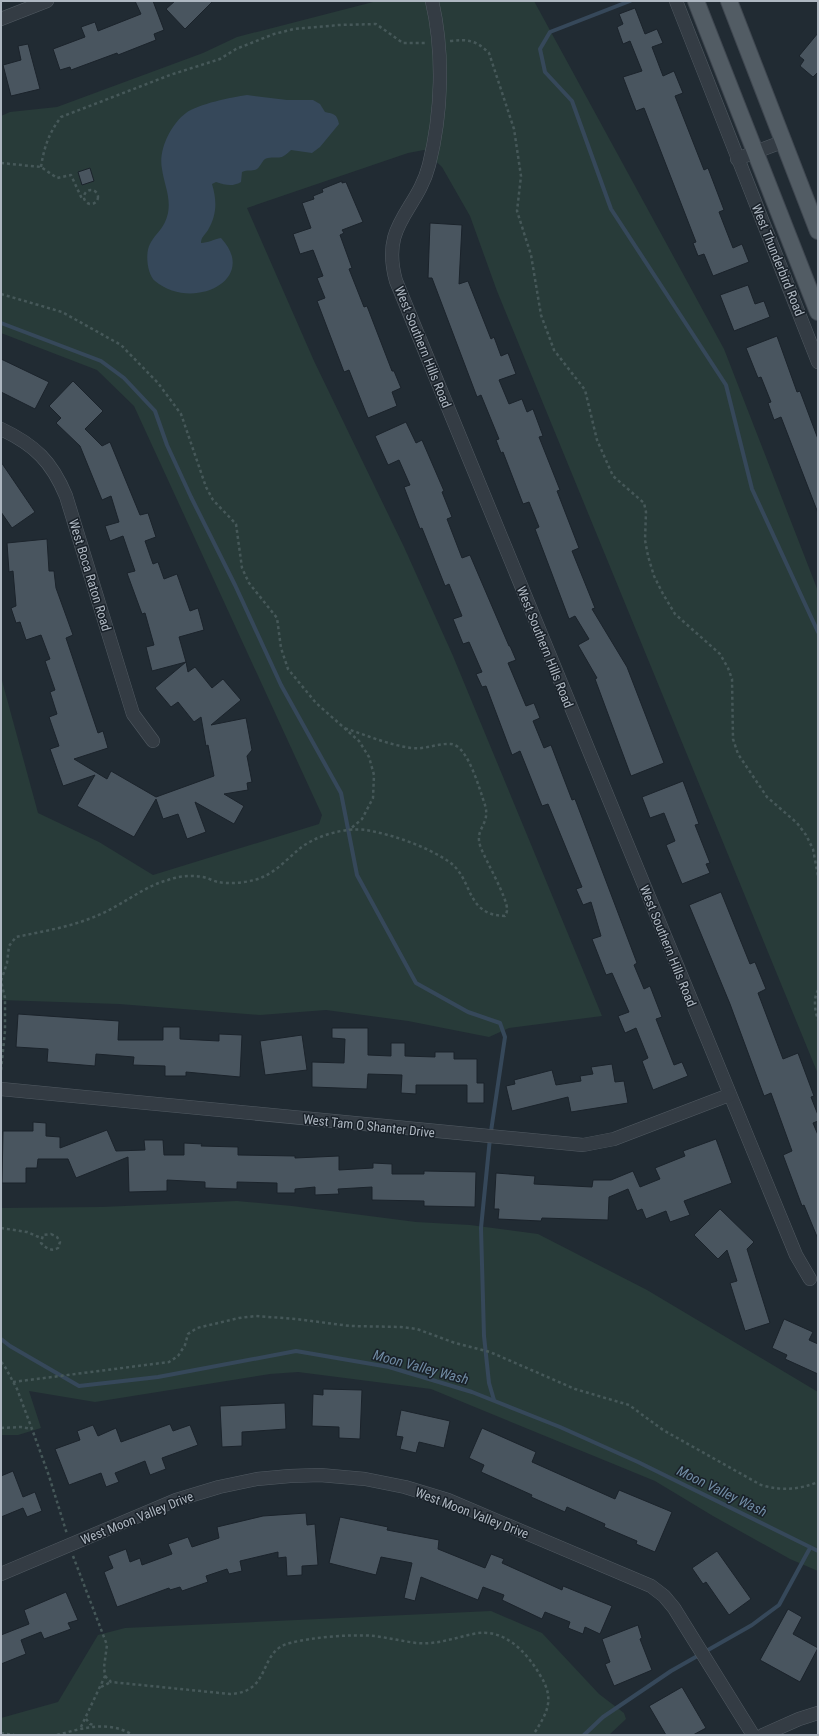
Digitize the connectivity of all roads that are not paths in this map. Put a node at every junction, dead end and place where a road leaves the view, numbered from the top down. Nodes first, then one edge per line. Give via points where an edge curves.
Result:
1 (47, 1) edge
2 (432, 1) edge
3 (676, 1) edge
4 (696, 1) edge
5 (729, 1) edge
6 (1, 19) edge
7 (782, 142) junction
8 (755, 152) junction
9 (738, 159) junction
10 (818, 231) edge
11 (818, 312) edge
12 (818, 362) edge
13 (1, 429) edge
14 (152, 741) dead end
15 (1, 1090) edge
16 (729, 1095) junction
17 (810, 1279) dead end
18 (1, 1574) edge
19 (818, 1713) edge
20 (753, 1735) edge
21 (763, 1735) edge

1 - 6 street
2 - 16 street, West Southern Hills Road via 440,83 429,165 422,184 398,223 392,246 392,266 396,281
3 - 9 street, West Thunderbird Road
4 - 8 main road, West Thunderbird Road
5 - 7 main road
7 - 8 street
7 - 10 main road
8 - 9 street
8 - 11 main road, West Thunderbird Road
9 - 12 street, West Thunderbird Road
13 - 14 street, West Boca Raton Road via 33,447 48,461 59,479 133,714
15 - 16 street, West Tam O Shanter Drive via 583,1146 614,1139
16 - 17 street, West Southern Hills Road via 796,1255
18 - 20 street, West Moon Valley Drive via 176,1500 219,1487 257,1479 320,1475 365,1479 405,1487 448,1500 651,1586 674,1608
19 - 21 street

